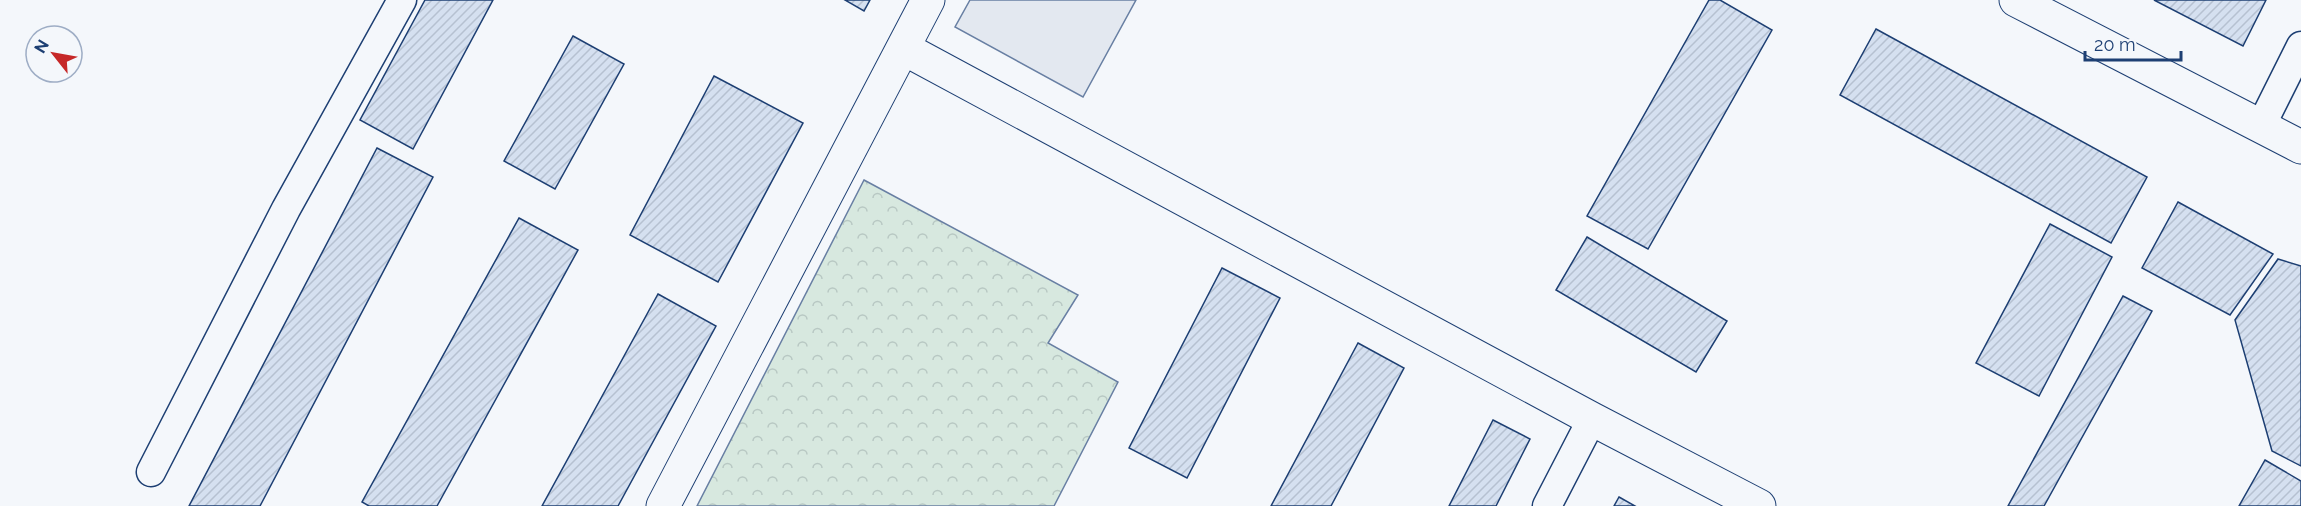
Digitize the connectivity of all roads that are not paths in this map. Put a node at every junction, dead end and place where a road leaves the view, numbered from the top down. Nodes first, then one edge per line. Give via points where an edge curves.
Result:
1 (402, 0) edge
2 (928, 0) edge
3 (2016, 0) edge
4 (2301, 46) edge
5 (903, 48) junction
6 (2261, 126) junction
7 (2301, 147) edge
8 (1592, 419) junction
9 (151, 472) dead end
10 (663, 506) edge
11 (1547, 506) edge
12 (1759, 506) edge

1 - 9 street via 286,209
2 - 5 main road
3 - 6 main road
4 - 6 street
5 - 8 main road
5 - 10 main road
6 - 7 main road
8 - 11 street
8 - 12 main road

